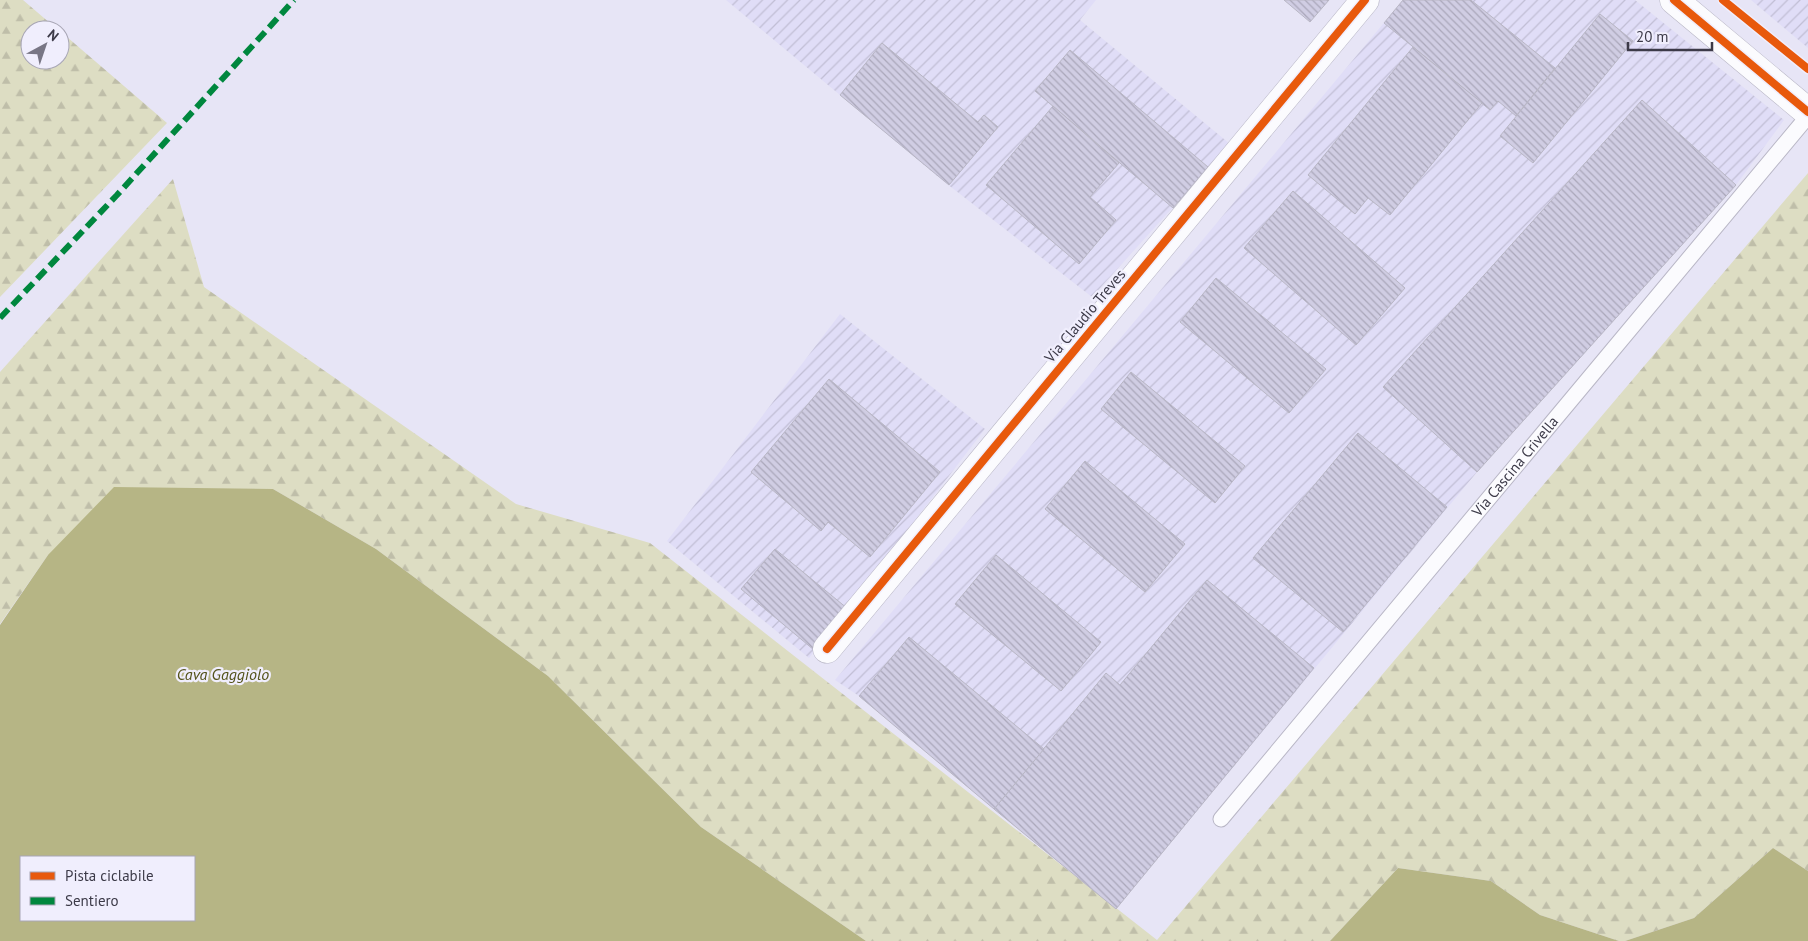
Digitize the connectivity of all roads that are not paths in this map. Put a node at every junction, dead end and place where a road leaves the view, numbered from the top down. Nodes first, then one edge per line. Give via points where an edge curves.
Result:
1 (1365, 0) edge
2 (1674, 0) edge
3 (1808, 112) edge
4 (1808, 116) edge
5 (827, 649) dead end
6 (1221, 818) dead end

1 - 5 street, Via Claudio Treves
2 - 3 street
4 - 6 lane, Via Cascina Crivella

